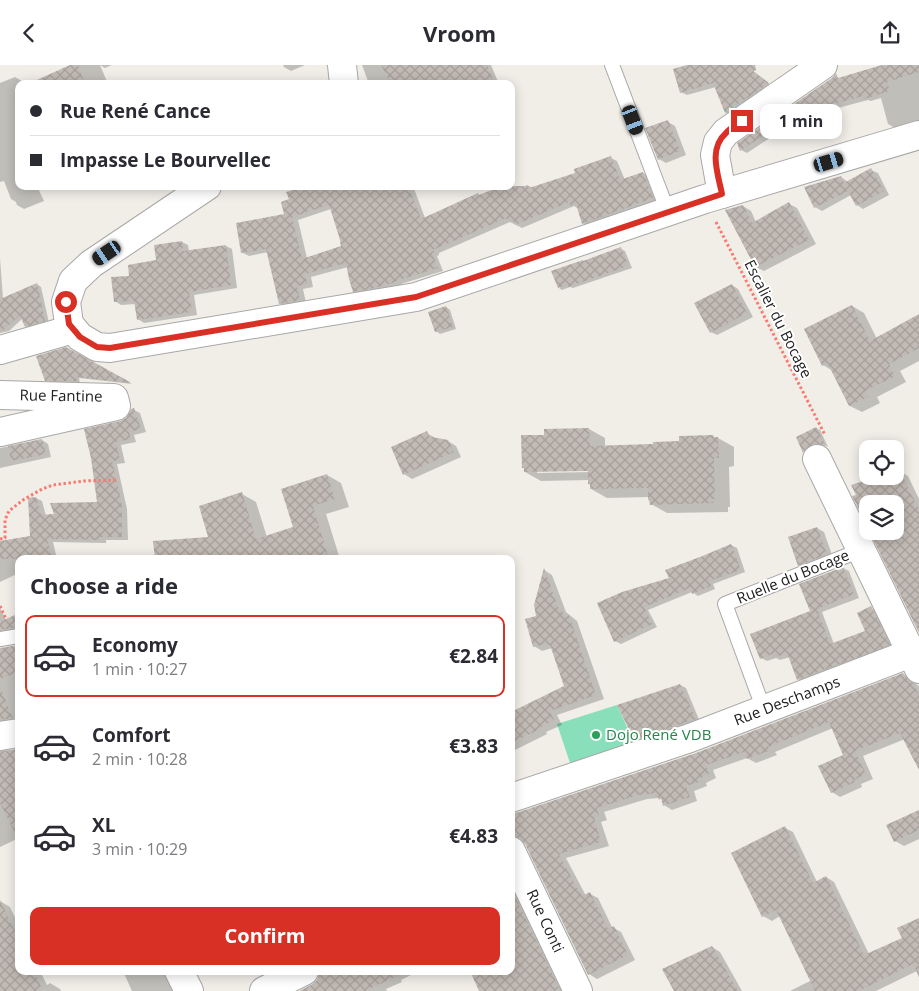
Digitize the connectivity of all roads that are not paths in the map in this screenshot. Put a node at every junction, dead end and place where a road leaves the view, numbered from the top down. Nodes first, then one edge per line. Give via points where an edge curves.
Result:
1 (342, 65) edge
2 (612, 65) edge
3 (823, 65) edge
4 (344, 80) edge
5 (919, 135) edge
6 (201, 190) edge
7 (713, 197) junction
8 (668, 212) junction
9 (71, 327) junction
10 (0, 339) edge
11 (0, 350) edge
12 (0, 395) edge
13 (0, 432) edge
14 (822, 449) road end
15 (861, 550) junction
16 (15, 637) edge
17 (0, 639) edge
18 (916, 657) edge
19 (764, 710) junction
20 (15, 734) edge
21 (0, 736) edge
22 (515, 796) edge
23 (515, 864) edge
24 (181, 975) edge
25 (296, 975) edge
26 (189, 991) edge
27 (264, 991) edge
28 (578, 991) edge

1 - 4 street
2 - 8 lane
3 - 7 street via 726,132 718,142 715,155
5 - 7 street
6 - 9 street via 91,264 73,281 66,302
7 - 8 street
8 - 9 street via 416,297 110,348 97,347
9 - 10 street
9 - 11 street
12 - 13 street, Rue Fantine via 114,398 116,406
14 - 15 street
15 - 18 street
15 - 19 lane, Ruelle du Bocage via 725,604
16 - 17 lane
18 - 19 street, Rue Deschamps
19 - 22 street, Rue Deschamps
20 - 21 street
23 - 28 street, Rue Conti
24 - 26 street
25 - 27 street

